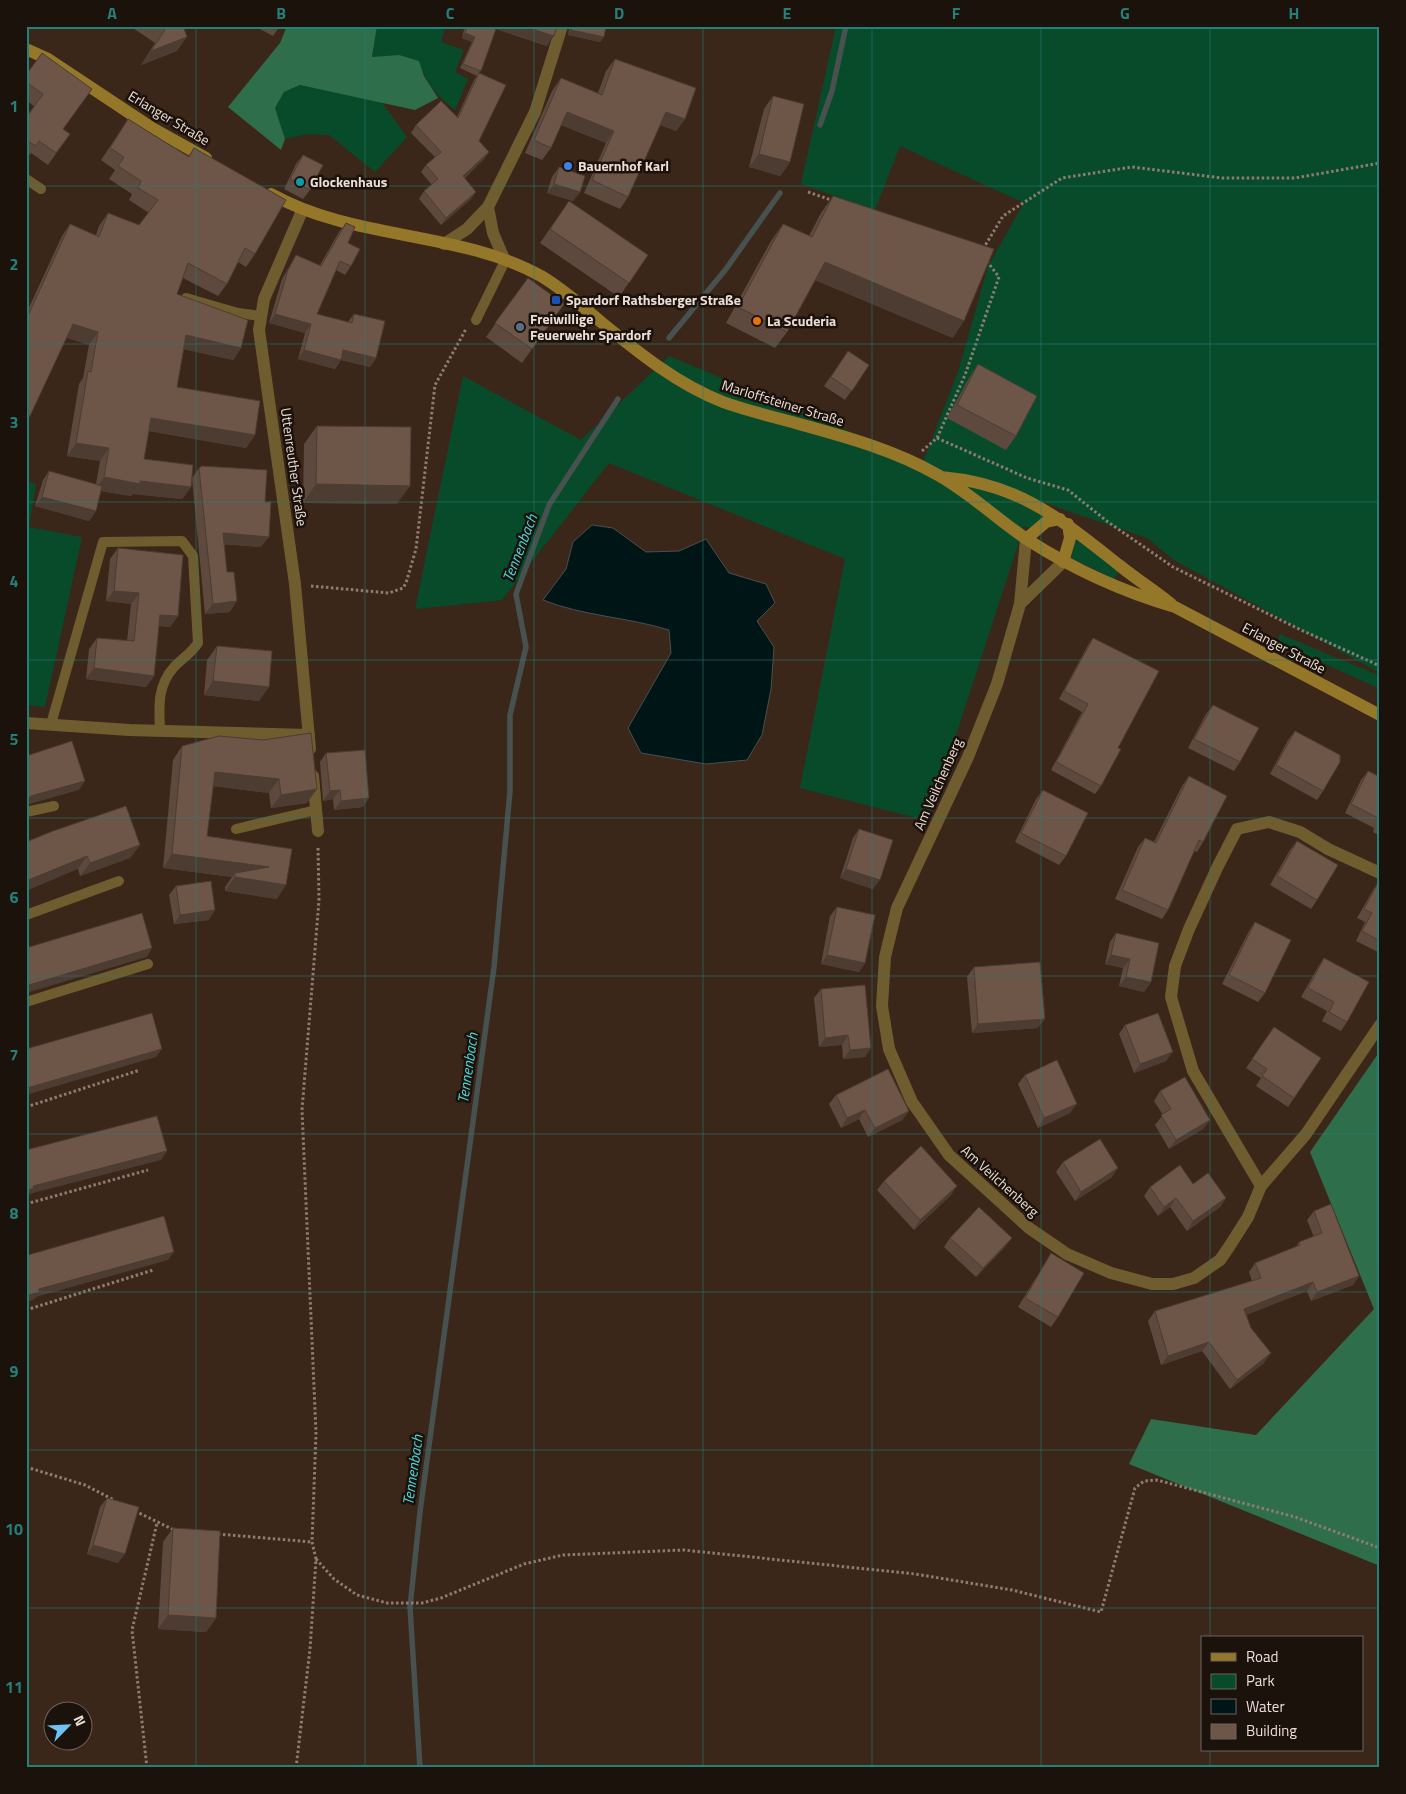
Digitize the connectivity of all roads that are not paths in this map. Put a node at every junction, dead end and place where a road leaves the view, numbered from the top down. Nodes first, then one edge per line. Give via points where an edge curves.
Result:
1 (562, 26) edge
2 (26, 49) edge
3 (221, 166) edge
4 (26, 179) edge
5 (41, 189) dead end
6 (264, 190) edge
7 (488, 207) junction
8 (302, 210) junction
9 (444, 244) junction
10 (505, 261) junction
11 (186, 298) edge
12 (261, 316) junction
13 (476, 320) road end
14 (940, 476) junction
15 (1064, 521) junction
16 (1026, 538) junction
17 (1062, 562) junction
18 (1020, 604) junction
19 (1175, 607) junction
20 (1380, 715) edge
21 (26, 723) edge
22 (51, 724) junction
23 (160, 730) junction
24 (309, 735) junction
25 (54, 806) dead end
26 (316, 810) junction
27 (26, 812) edge
28 (236, 829) dead end
29 (318, 831) road end
30 (1380, 873) edge
31 (118, 881) dead end
32 (26, 915) edge
33 (148, 964) dead end
34 (26, 1002) edge
35 (1380, 1025) edge
36 (1261, 1186) junction

1 - 7 street via 535,112
2 - 3 main road, Erlanger Straße via 48,59 152,128
4 - 5 lane
6 - 8 main road
7 - 9 street via 467,229
7 - 10 street via 493,233
8 - 9 main road via 344,224
8 - 12 street, Uttenreuther Straße via 264,299
9 - 10 main road, Marloffsteiner Straße
10 - 13 lane
10 - 14 main road, Marloffsteiner Straße via 540,276 566,293 638,352 696,389 724,402 880,448
11 - 12 lane
12 - 24 street, Uttenreuther Straße via 259,330 295,584
14 - 15 main road, Marloffsteiner Straße via 968,479 1012,493
14 - 16 main road, Marloffsteiner Straße
15 - 16 main road via 1046,522
15 - 17 main road via 1070,538
15 - 19 main road, Marloffsteiner Straße
16 - 17 main road, Marloffsteiner Straße
16 - 18 street, Am Veilchenberg
17 - 18 street, Am Veilchenberg
17 - 19 main road, Marloffsteiner Straße via 1149,600
18 - 36 street, Am Veilchenberg via 997,684 968,757 897,908 885,957 882,1006 889,1050 912,1102 949,1155 1029,1228 1067,1254 1111,1273 1152,1284 1173,1284 1194,1278 1220,1260 1248,1217
19 - 20 main road, Erlanger Straße
21 - 22 street
22 - 23 street
22 - 23 lane via 103,542 182,541 193,556 198,643 164,680 158,699
23 - 24 street
24 - 26 street, Uttenreuther Straße
25 - 27 lane
26 - 28 lane
26 - 29 street, Uttenreuther Straße
30 - 36 street via 1300,832 1269,822 1238,829 1199,904 1175,966 1171,997 1193,1071
31 - 32 lane
33 - 34 lane
35 - 36 street, Am Veilchenberg via 1306,1134

